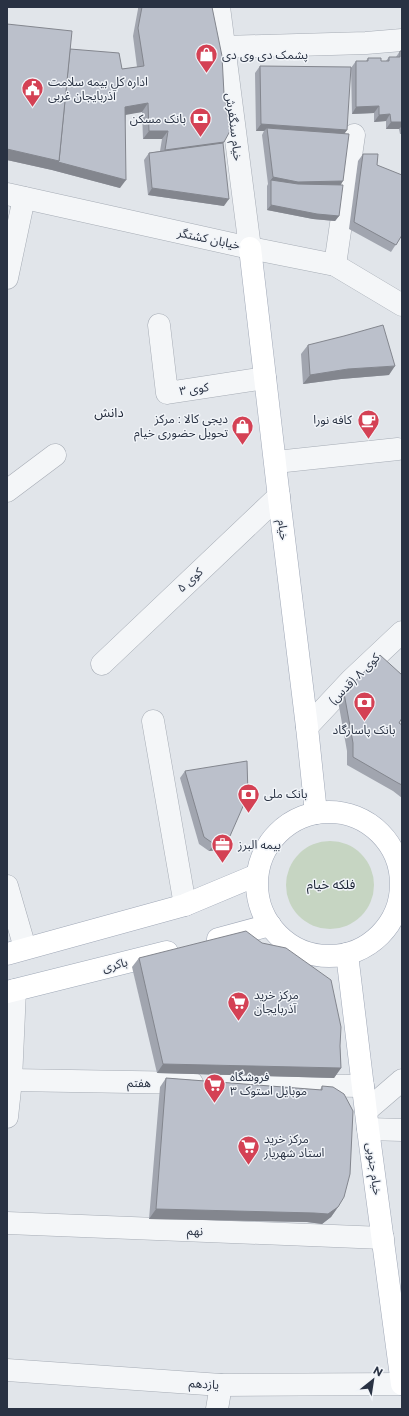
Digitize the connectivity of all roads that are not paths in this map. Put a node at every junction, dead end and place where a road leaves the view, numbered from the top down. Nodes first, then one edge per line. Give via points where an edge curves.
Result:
1 (218, 7) edge
2 (402, 40) edge
3 (224, 47) junction
4 (354, 135) dead end
5 (16, 196) edge
6 (250, 248) junction
7 (335, 265) junction
8 (7, 278) edge
9 (402, 305) edge
10 (159, 325) dead end
11 (265, 378) junction
12 (398, 448) dead end
13 (55, 456) dead end
14 (276, 462) junction
15 (7, 491) edge
16 (279, 496) junction
17 (402, 632) edge
18 (102, 664) dead end
19 (153, 721) dead end
20 (307, 728) junction
21 (316, 813) junction
22 (400, 865) edge
23 (257, 875) junction
24 (7, 886) edge
25 (185, 905) junction
26 (400, 905) edge
27 (270, 925) junction
28 (16, 951) edge
29 (347, 954) junction
30 (11, 991) edge
31 (11, 1080) junction
32 (402, 1080) edge
33 (363, 1086) junction
34 (7, 1117) edge
35 (367, 1120) junction
36 (402, 1130) edge
37 (7, 1223) edge
38 (383, 1238) junction
39 (7, 1370) edge
40 (402, 1379) edge
41 (221, 1385) junction
42 (217, 1409) edge

1 - 3 street, خیام سنگفرش
2 - 3 street
3 - 6 street, خیام سنگفرش
4 - 7 street
5 - 6 street, خیابان کشتگر
5 - 8 street
6 - 7 street, خیابان کشتگر
6 - 11 main road, خیام
7 - 9 street, خیابان کشتگر
10 - 11 street, کوی ۳ via 167,393
11 - 14 main road, خیام
12 - 14 street
13 - 15 street
14 - 16 main road, خیام
16 - 18 street, کوی ۵
16 - 20 main road, خیام
17 - 20 street, کوی ۸ (قدس) via 351,680
19 - 25 street
20 - 21 main road, خیام
21 - 22 main road via 333,812 355,817 375,828 390,845
21 - 23 main road via 298,818 283,828 262,857
22 - 26 main road
23 - 25 main road
23 - 27 main road via 257,893
24 - 28 street
25 - 28 main road
26 - 29 main road via 378,937 363,948
27 - 29 main road via 296,948 312,954
27 - 30 main road, باکری
29 - 33 main road, خیام جنوبی
30 - 31 street
31 - 33 street, هفتم
31 - 34 street
32 - 35 street
33 - 35 main road, خیام جنوبی
35 - 36 street
35 - 38 main road, خیام جنوبی
37 - 38 street, نهم
38 - 40 main road, خیام جنوبی
39 - 41 street, یازدهم
40 - 41 street, یازدهم
41 - 42 street

